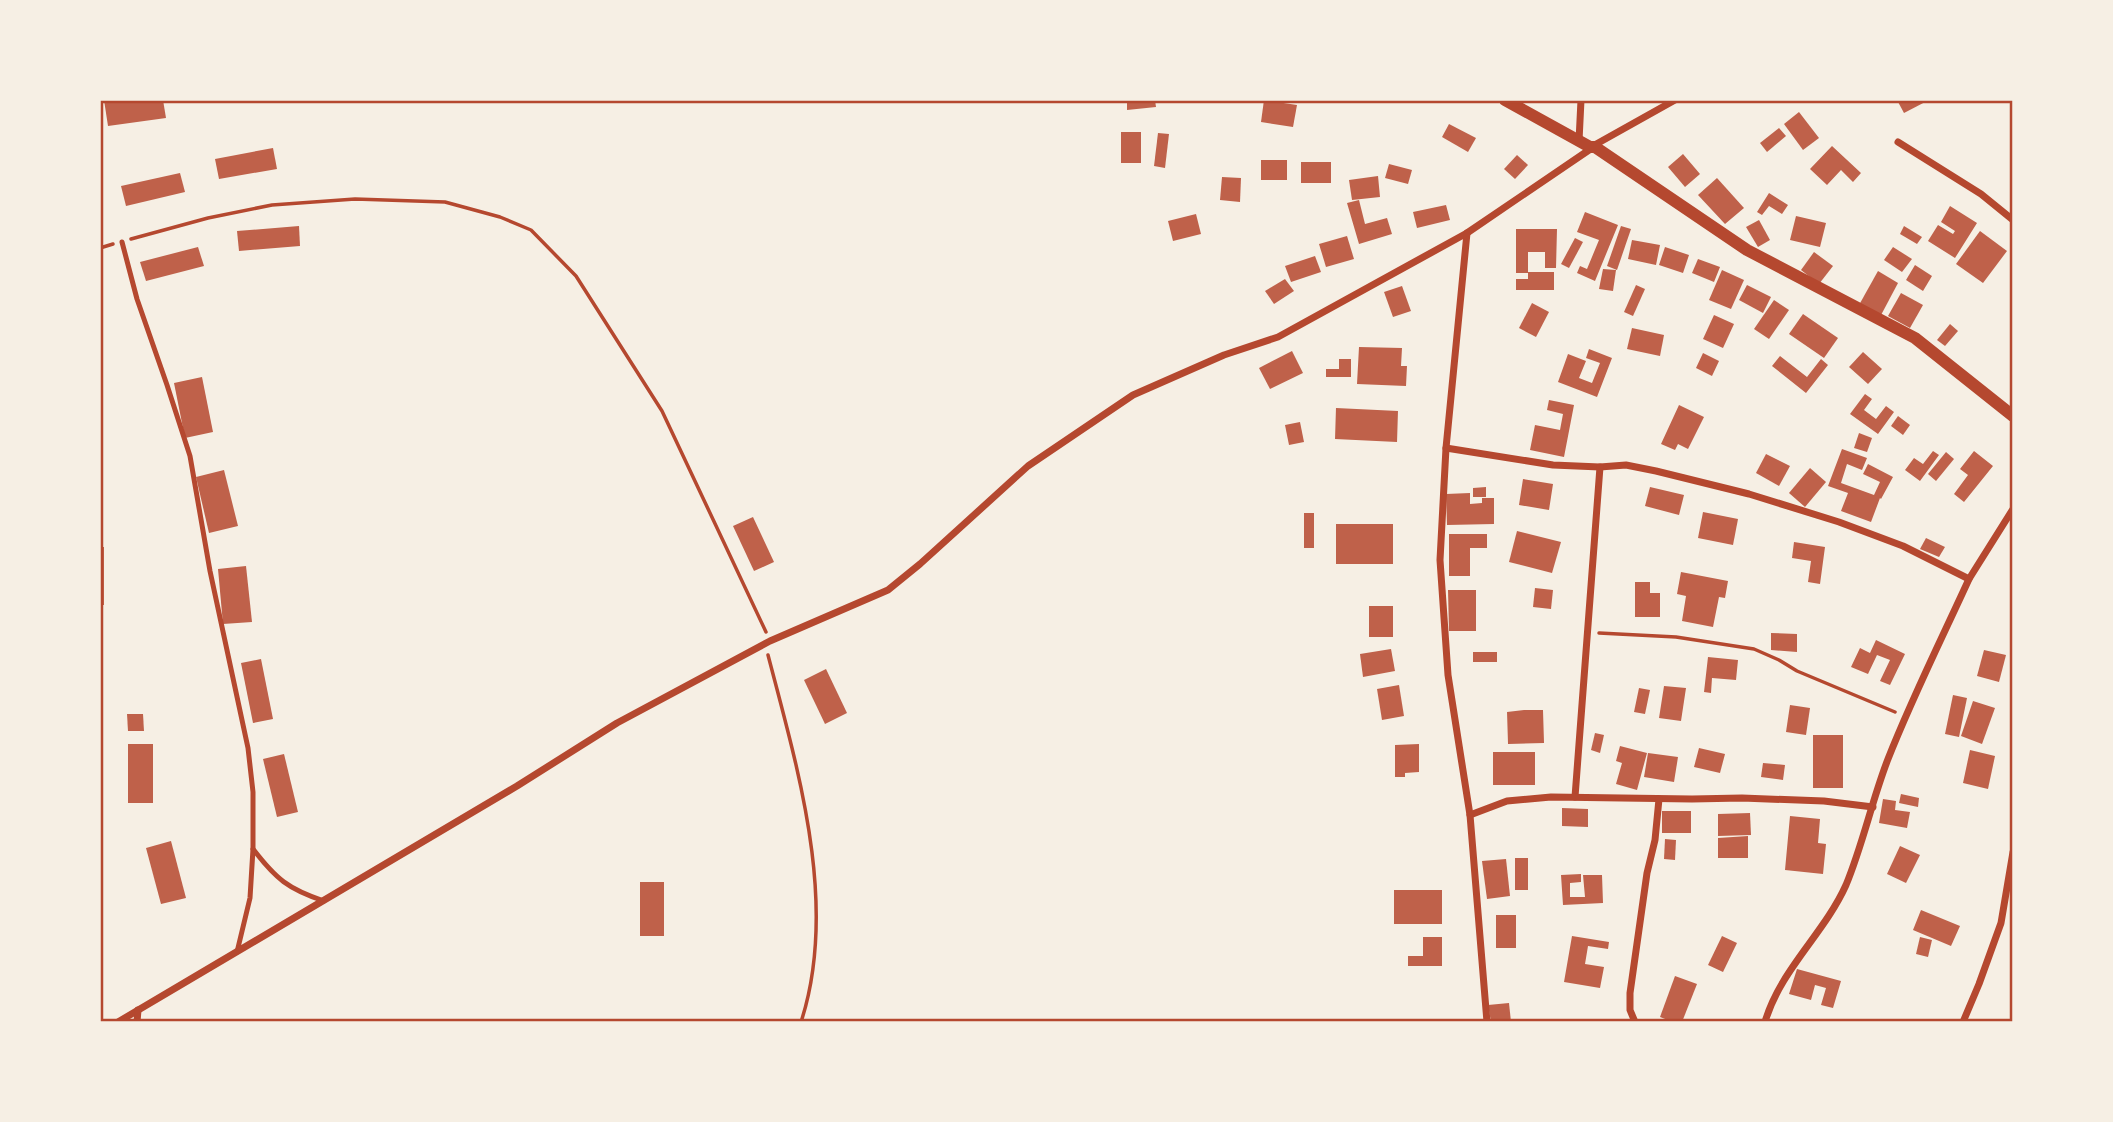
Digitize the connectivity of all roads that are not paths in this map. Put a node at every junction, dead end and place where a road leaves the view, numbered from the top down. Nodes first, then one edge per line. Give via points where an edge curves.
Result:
1 (1505, 100) edge
2 (1581, 100) edge
3 (1675, 100) edge
4 (1898, 142) dead end
5 (1588, 145) junction
6 (2013, 220) edge
7 (1467, 233) junction
8 (122, 242) road end
9 (2013, 416) edge
10 (1446, 449) junction
11 (1600, 467) junction
12 (2013, 509) edge
13 (1969, 579) junction
14 (1575, 797) junction
15 (1659, 799) junction
16 (1873, 807) junction
17 (1470, 815) junction
18 (254, 849) junction
19 (2013, 852) edge
20 (324, 901) junction
21 (237, 951) junction
22 (138, 1010) junction
23 (118, 1022) edge
24 (137, 1022) edge
25 (1487, 1022) edge
26 (1635, 1022) edge
27 (1765, 1022) edge
28 (1963, 1022) edge

1 - 5 street
2 - 5 street
3 - 5 street
4 - 6 street via 1982,194
5 - 7 street
5 - 9 street via 1747,250 1915,338
7 - 10 street
7 - 20 street via 1278,337 1133,395 1028,466 888,590 767,642 617,723
8 - 18 lane via 136,299 190,456 248,748
10 - 11 street
10 - 17 street via 1442,607
11 - 13 street via 1626,465 1749,494 1903,546
11 - 14 street
12 - 13 street
13 - 16 street via 1888,760
14 - 15 street
14 - 17 street via 1507,801
15 - 16 street via 1742,797
15 - 26 street via 1630,993
16 - 27 street via 1844,888 1790,970
17 - 25 street
18 - 20 lane via 286,885
18 - 21 lane via 250,898
19 - 28 street via 2001,923
20 - 21 street
21 - 22 street
22 - 23 street
22 - 24 street

